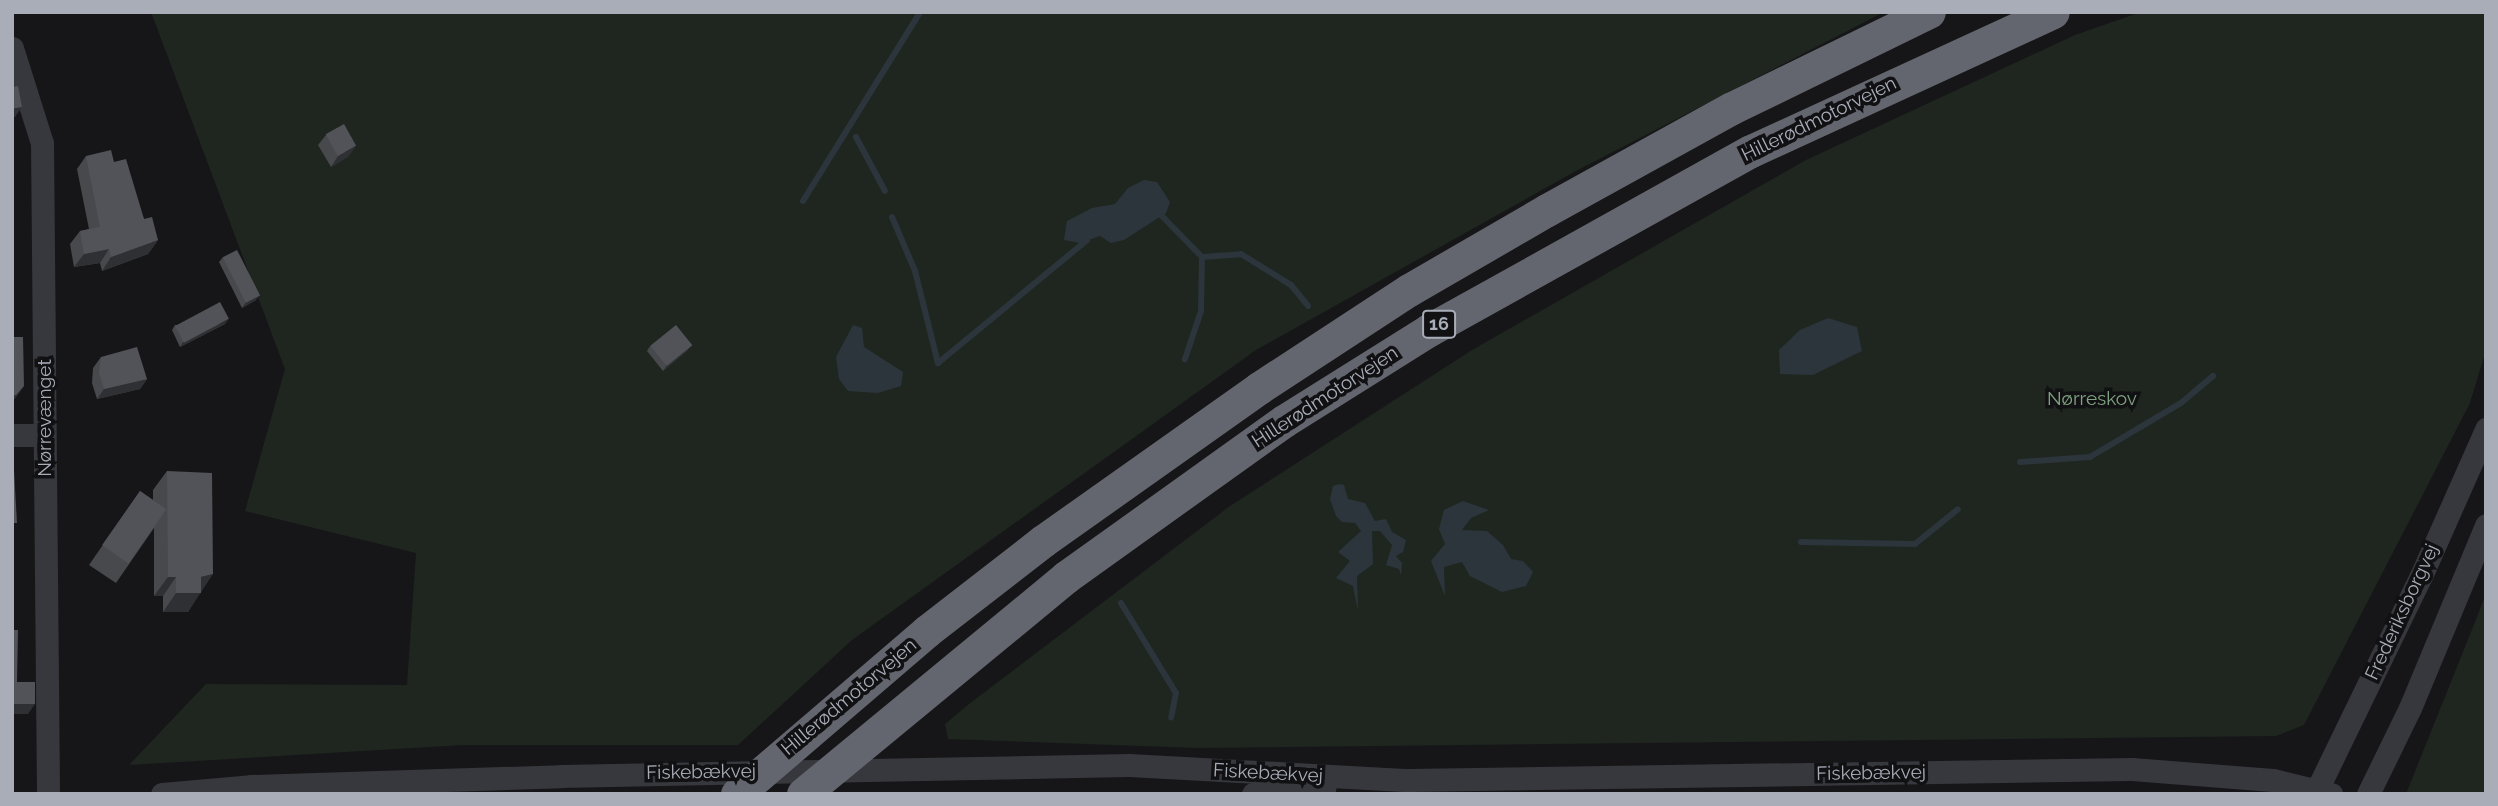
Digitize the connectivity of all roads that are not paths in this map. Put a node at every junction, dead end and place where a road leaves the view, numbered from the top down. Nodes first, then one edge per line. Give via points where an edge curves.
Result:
1 (1929, 12) edge
2 (2053, 12) edge
3 (12, 48) edge
4 (2486, 429) edge
5 (12, 435) edge
6 (44, 435) junction
7 (2486, 525) edge
8 (1409, 780) junction
9 (2321, 792) edge
10 (48, 794) edge
11 (162, 794) edge
12 (737, 794) edge
13 (803, 794) edge
14 (1253, 794) edge
15 (2368, 794) edge

1 - 12 highway, Hillerødmotorvejen / 16 via 1732,108 1409,290 1259,388 1043,541 808,730
2 - 13 highway, Hillerødmotorvejen / 16 via 1751,150 1429,330 1284,421 1066,577
3 - 6 street, Nørrevænget via 42,142
4 - 9 street, Frederiksborgvej
5 - 6 street
6 - 10 street, Nørrevænget
7 - 15 street via 2410,708
8 - 9 street, Fiskebækvej via 2132,769 2273,780
8 - 11 street, Fiskebækvej via 1129,765 1004,765 372,782
8 - 14 street, Fiskebækvej

